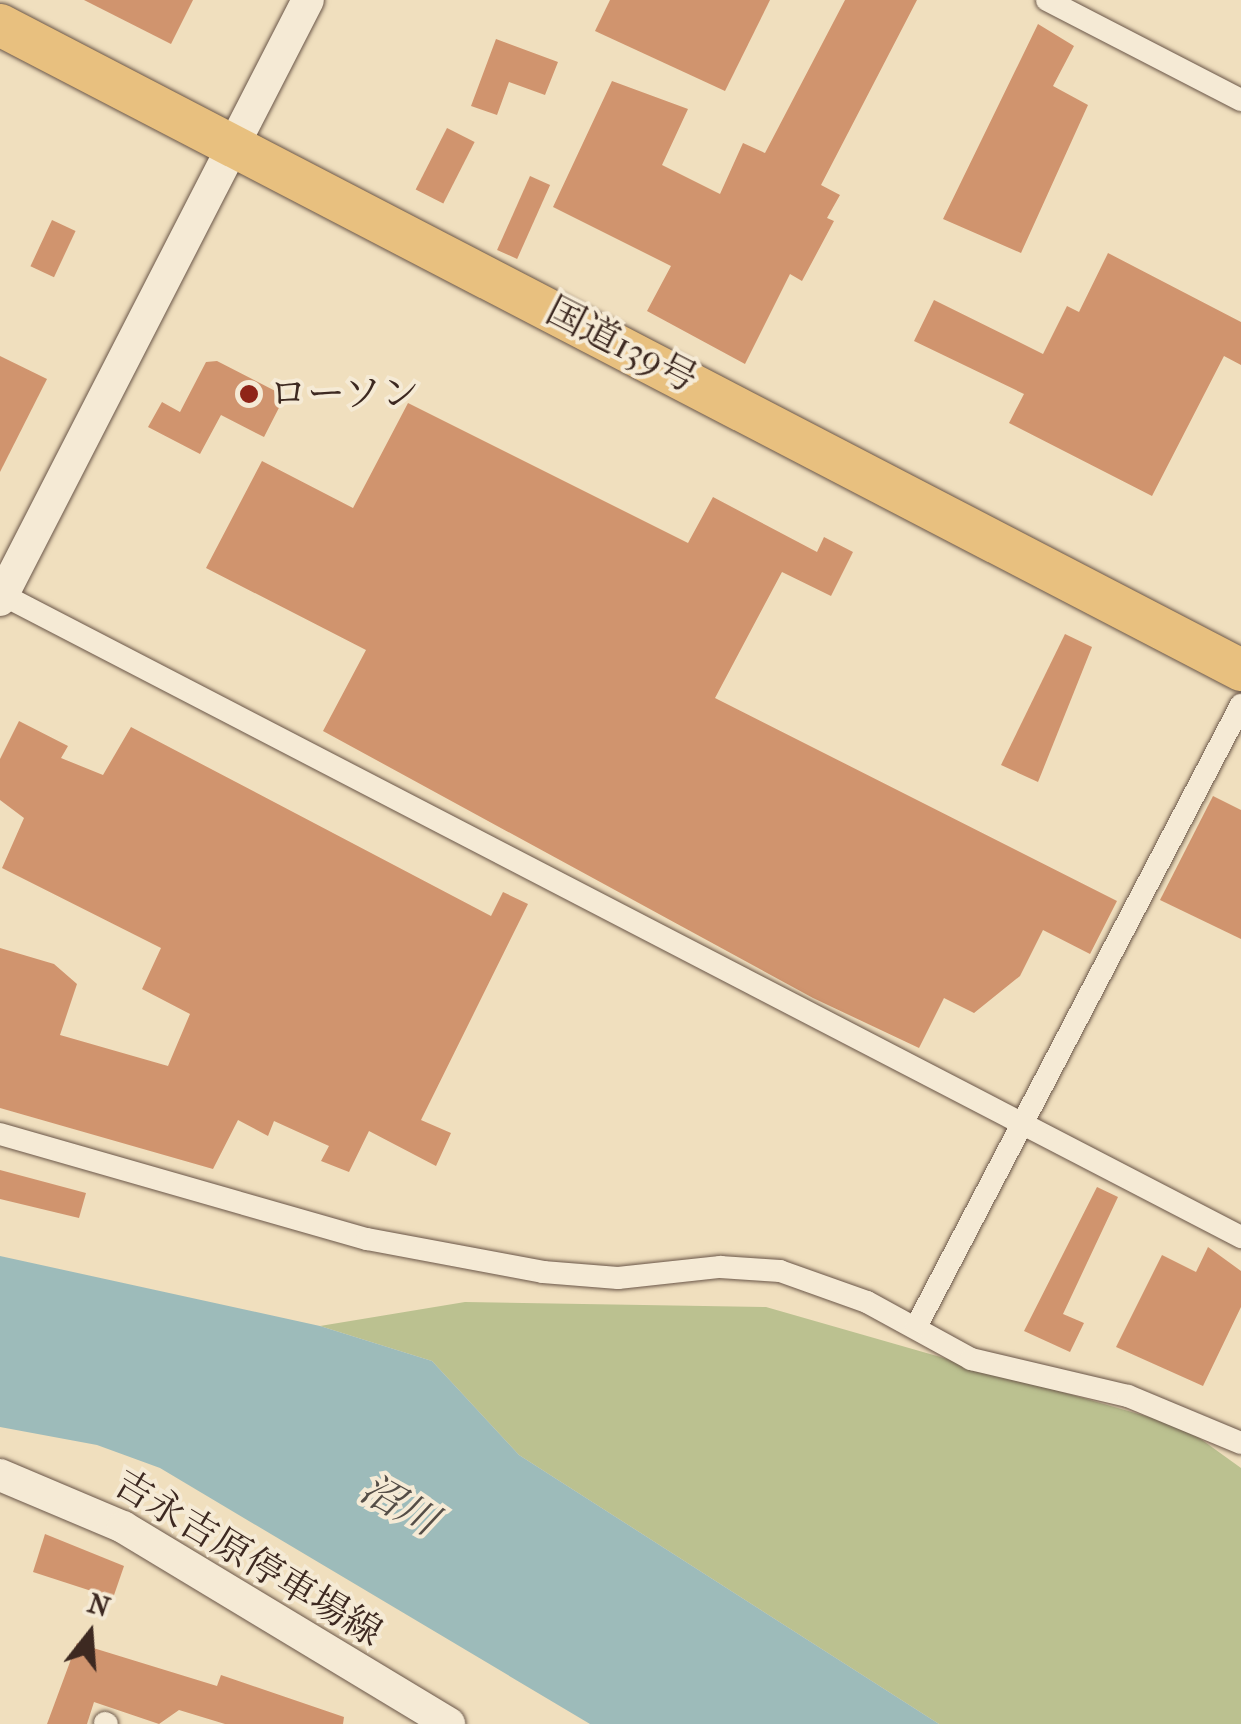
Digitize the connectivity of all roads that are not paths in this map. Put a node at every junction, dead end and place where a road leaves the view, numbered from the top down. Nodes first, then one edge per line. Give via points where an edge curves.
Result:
1 (308, 0) edge
2 (1047, 0) edge
3 (0, 25) edge
4 (1241, 100) edge
5 (233, 148) junction
6 (1, 598) edge
7 (1241, 670) edge
8 (1241, 705) edge
9 (1021, 1123) junction
10 (0, 1134) edge
11 (1241, 1236) edge
12 (916, 1326) junction
13 (1241, 1443) edge
14 (0, 1475) edge
15 (449, 1724) edge

1 - 5 street
2 - 4 street
3 - 5 highway, 国道139号
5 - 6 street
5 - 7 highway, 国道139号
6 - 9 street
8 - 9 street
9 - 11 street
9 - 12 street
10 - 12 street via 366,1239 543,1272 780,1271
12 - 13 street via 971,1359 1128,1396
14 - 15 street, 吉永吉原停車場線 via 122,1527

